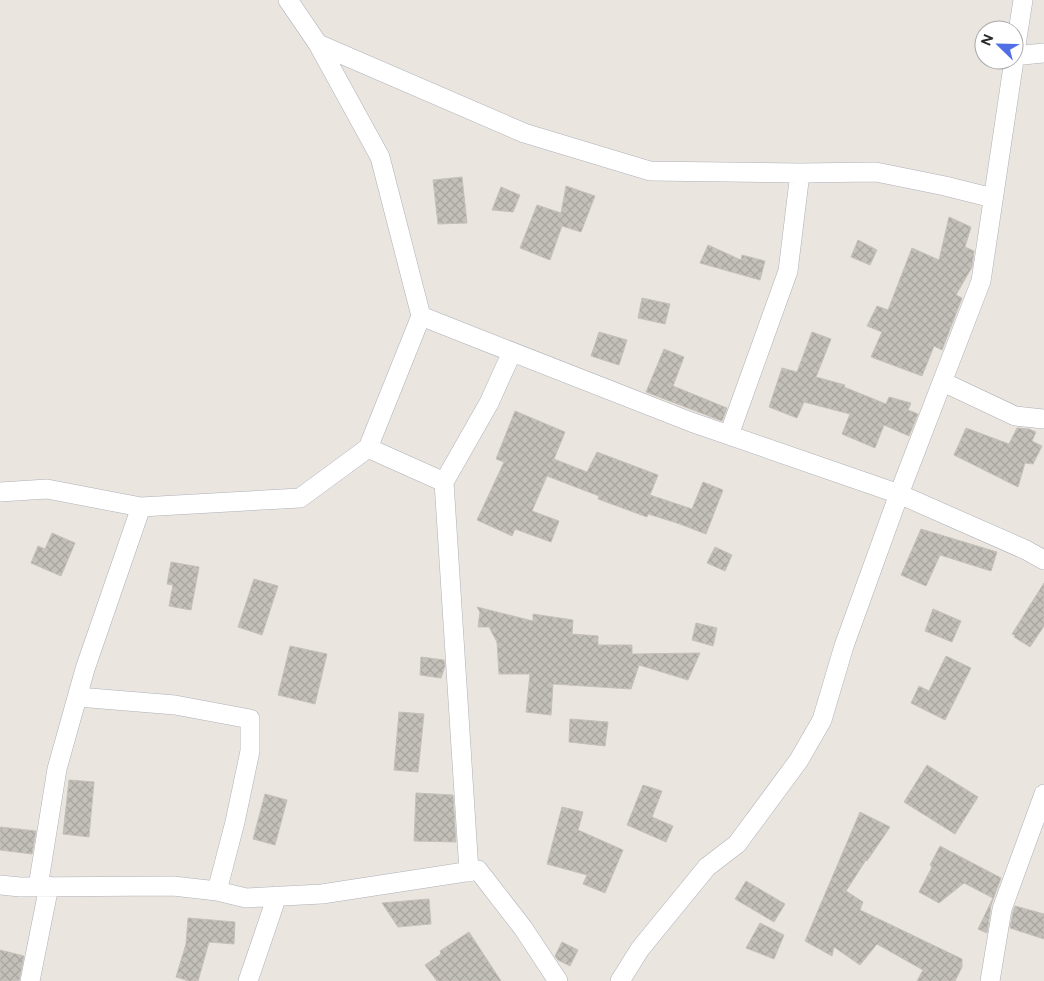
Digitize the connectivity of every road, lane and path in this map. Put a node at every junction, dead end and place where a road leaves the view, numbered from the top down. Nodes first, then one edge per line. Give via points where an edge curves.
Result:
1 (288, 0) edge
2 (1023, 0) edge
3 (1020, 20) edge
4 (318, 44) junction
5 (1044, 53) edge
6 (1024, 56) edge
7 (1012, 70) edge
8 (800, 173) junction
9 (993, 198) junction
10 (421, 316) junction
11 (512, 352) junction
12 (943, 382) junction
13 (1044, 420) edge
14 (729, 435) junction
15 (368, 448) junction
16 (444, 482) junction
17 (0, 492) edge
18 (899, 494) junction
19 (141, 507) junction
20 (1044, 560) edge
21 (78, 697) junction
22 (1044, 794) edge
23 (469, 872) junction
24 (0, 885) edge
25 (44, 886) junction
26 (216, 891) junction
27 (277, 896) junction
28 (30, 981) edge
29 (248, 981) edge
30 (558, 981) edge
31 (620, 981) edge
32 (990, 981) edge

1 - 4 street
2 - 3 street
4 - 8 street via 524,133 650,171
4 - 10 street via 380,158
5 - 6 street
7 - 9 street
8 - 9 street via 876,172
8 - 14 street via 788,272
9 - 12 street via 980,281
10 - 11 street
10 - 15 street
11 - 14 street
11 - 16 street via 489,403
12 - 13 street via 1015,416
12 - 18 street
14 - 18 street
15 - 16 street
15 - 19 street via 300,498
16 - 23 street
17 - 19 street via 47,489
18 - 20 street
18 - 31 street via 844,646 822,720 799,760 737,844 708,867 637,952
19 - 21 street
21 - 25 street via 57,770
21 - 26 street via 175,705 250,719 250,751
22 - 32 street via 1002,909
23 - 27 street via 322,894
23 - 30 street via 478,870 523,928
24 - 25 street
25 - 26 street via 173,886
25 - 28 street
26 - 27 street via 246,898
27 - 29 street

